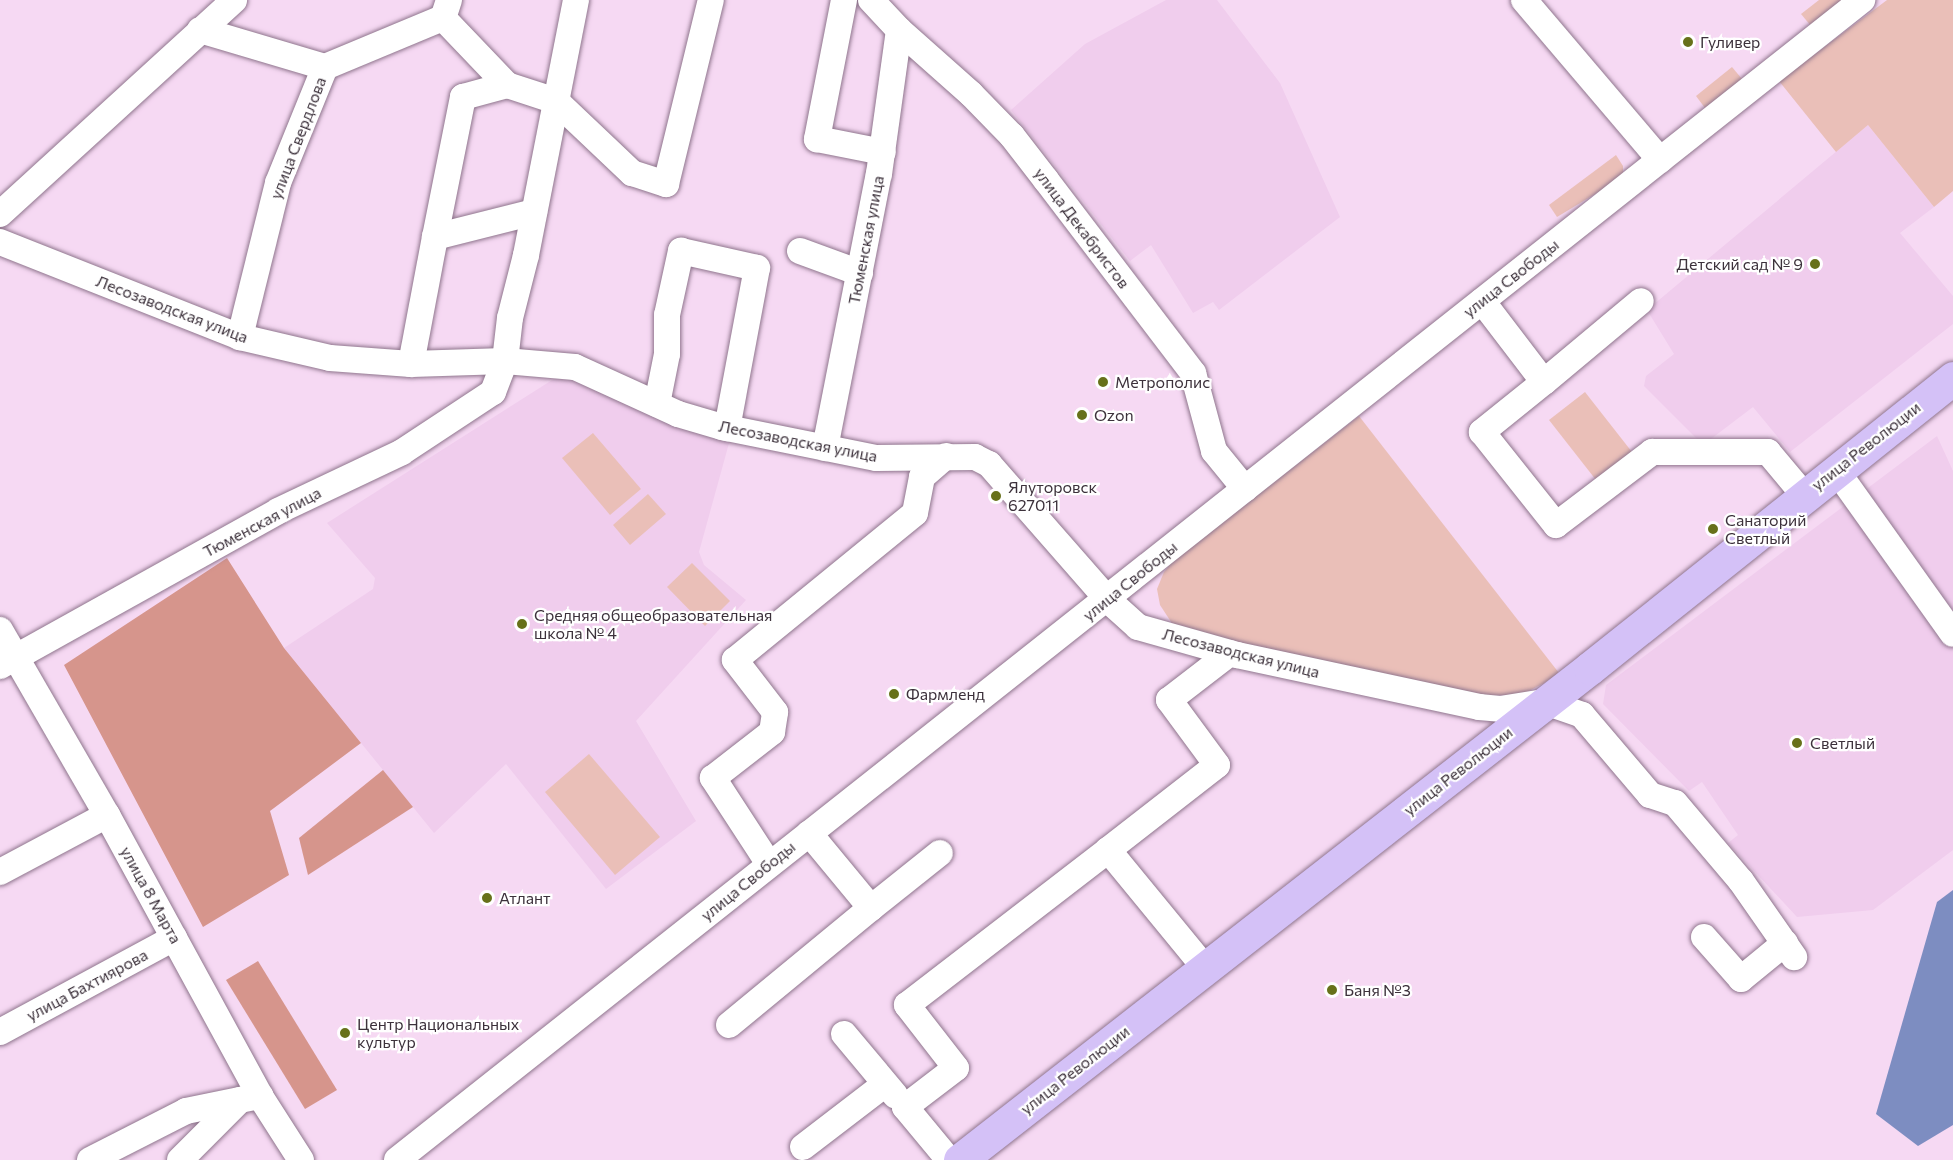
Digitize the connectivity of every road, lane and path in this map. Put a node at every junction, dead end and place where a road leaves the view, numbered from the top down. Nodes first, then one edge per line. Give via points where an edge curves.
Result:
1 (234, 0) edge
2 (576, 0) edge
3 (711, 0) edge
4 (844, 0) edge
5 (871, 0) edge
6 (1524, 0) edge
7 (1862, 0) edge
8 (446, 9) edge
9 (200, 30) junction
10 (899, 30) junction
11 (325, 67) junction
12 (507, 85) junction
13 (556, 101) junction
14 (883, 153) junction
15 (1660, 160) junction
16 (534, 212) junction
17 (0, 214) edge
18 (435, 237) junction
19 (0, 242) edge
20 (800, 252) dead end
21 (860, 273) junction
22 (1482, 301) junction
23 (1641, 301) dead end
24 (240, 337) junction
25 (505, 361) junction
26 (411, 364) junction
27 (1953, 378) edge
28 (1544, 382) junction
29 (657, 404) junction
30 (727, 428) junction
31 (825, 448) junction
32 (946, 456) junction
33 (1836, 470) junction
34 (1245, 489) junction
35 (1804, 495) junction
36 (1108, 600) junction
37 (0, 630) edge
38 (1953, 634) edge
39 (1230, 653) junction
40 (8, 662) edge
41 (1545, 702) junction
42 (107, 815) junction
43 (809, 833) junction
44 (1108, 849) junction
45 (940, 853) dead end
46 (769, 864) junction
47 (0, 872) edge
48 (871, 908) junction
49 (1704, 937) dead end
50 (174, 938) junction
51 (1205, 968) junction
52 (729, 1025) dead end
53 (0, 1032) edge
54 (844, 1034) dead end
55 (885, 1084) junction
56 (250, 1098) junction
57 (905, 1107) junction
58 (803, 1146) dead end
59 (90, 1160) edge
60 (180, 1160) edge
61 (302, 1160) edge
62 (397, 1160) edge
63 (949, 1160) edge
64 (960, 1160) edge

1 - 9 street
2 - 13 street
3 - 13 street via 666,184 632,173
4 - 14 street via 817,139
5 - 10 street, улица Декабристов
6 - 15 street
7 - 15 street, улица Свободы
8 - 11 street
8 - 12 street
9 - 11 street, улица Свердлова
9 - 17 street
10 - 14 street, Тюменская улица
10 - 34 street, улица Декабристов via 971,94 1011,136 1193,373 1214,451
11 - 24 street, улица Свердлова via 278,183
12 - 13 street
12 - 18 street via 463,97
13 - 16 street
14 - 21 street, Тюменская улица
15 - 22 street, улица Свободы
16 - 18 street
16 - 25 street via 510,318
18 - 26 street
19 - 24 street, Лесозаводская улица
20 - 21 street
21 - 31 street, Тюменская улица
22 - 28 street
22 - 34 street, улица Свободы
23 - 28 street
24 - 26 street, Лесозаводская улица via 330,358
25 - 26 street, Лесозаводская улица
25 - 29 street, Лесозаводская улица via 575,367
25 - 40 street, Тюменская улица via 493,392 402,452 278,511
27 - 33 main road, улица Революции
28 - 35 street via 1482,432 1556,525 1652,452 1768,452
29 - 30 street, Лесозаводская улица
29 - 30 street via 667,354 667,315 681,252 757,268
30 - 31 street, Лесозаводская улица
31 - 32 street, Лесозаводская улица via 876,458
32 - 36 street, Лесозаводская улица via 975,457 989,464
32 - 46 street via 922,477 915,513 735,660 775,712 772,732 713,778
33 - 35 main road, улица Революции
33 - 38 street
34 - 36 street, улица Свободы
35 - 41 main road, улица Революции
36 - 39 street, Лесозаводская улица via 1138,627
36 - 43 street, улица Свободы
37 - 40 street, улица 8 Марта
39 - 41 street, Лесозаводская улица via 1479,707 1500,709
39 - 44 street via 1169,700 1217,765
40 - 42 street, улица 8 Марта
41 - 49 street, Лесозаводская улица via 1582,715 1650,795 1675,803 1741,881 1789,950 1741,979
41 - 51 main road, улица Революции
42 - 47 street
42 - 50 street, улица 8 Марта
43 - 46 street, улица Свободы
43 - 48 street
44 - 51 street
44 - 57 street via 907,1005 956,1068
45 - 48 street
46 - 62 street, улица Свободы
48 - 52 street
50 - 53 street, улица Бахтиярова
50 - 56 street, улица 8 Марта
51 - 64 main road, улица Революции
54 - 55 street
55 - 57 street
55 - 58 street
56 - 59 street via 186,1111
56 - 60 street
56 - 61 street, улица 8 Марта
57 - 63 street

